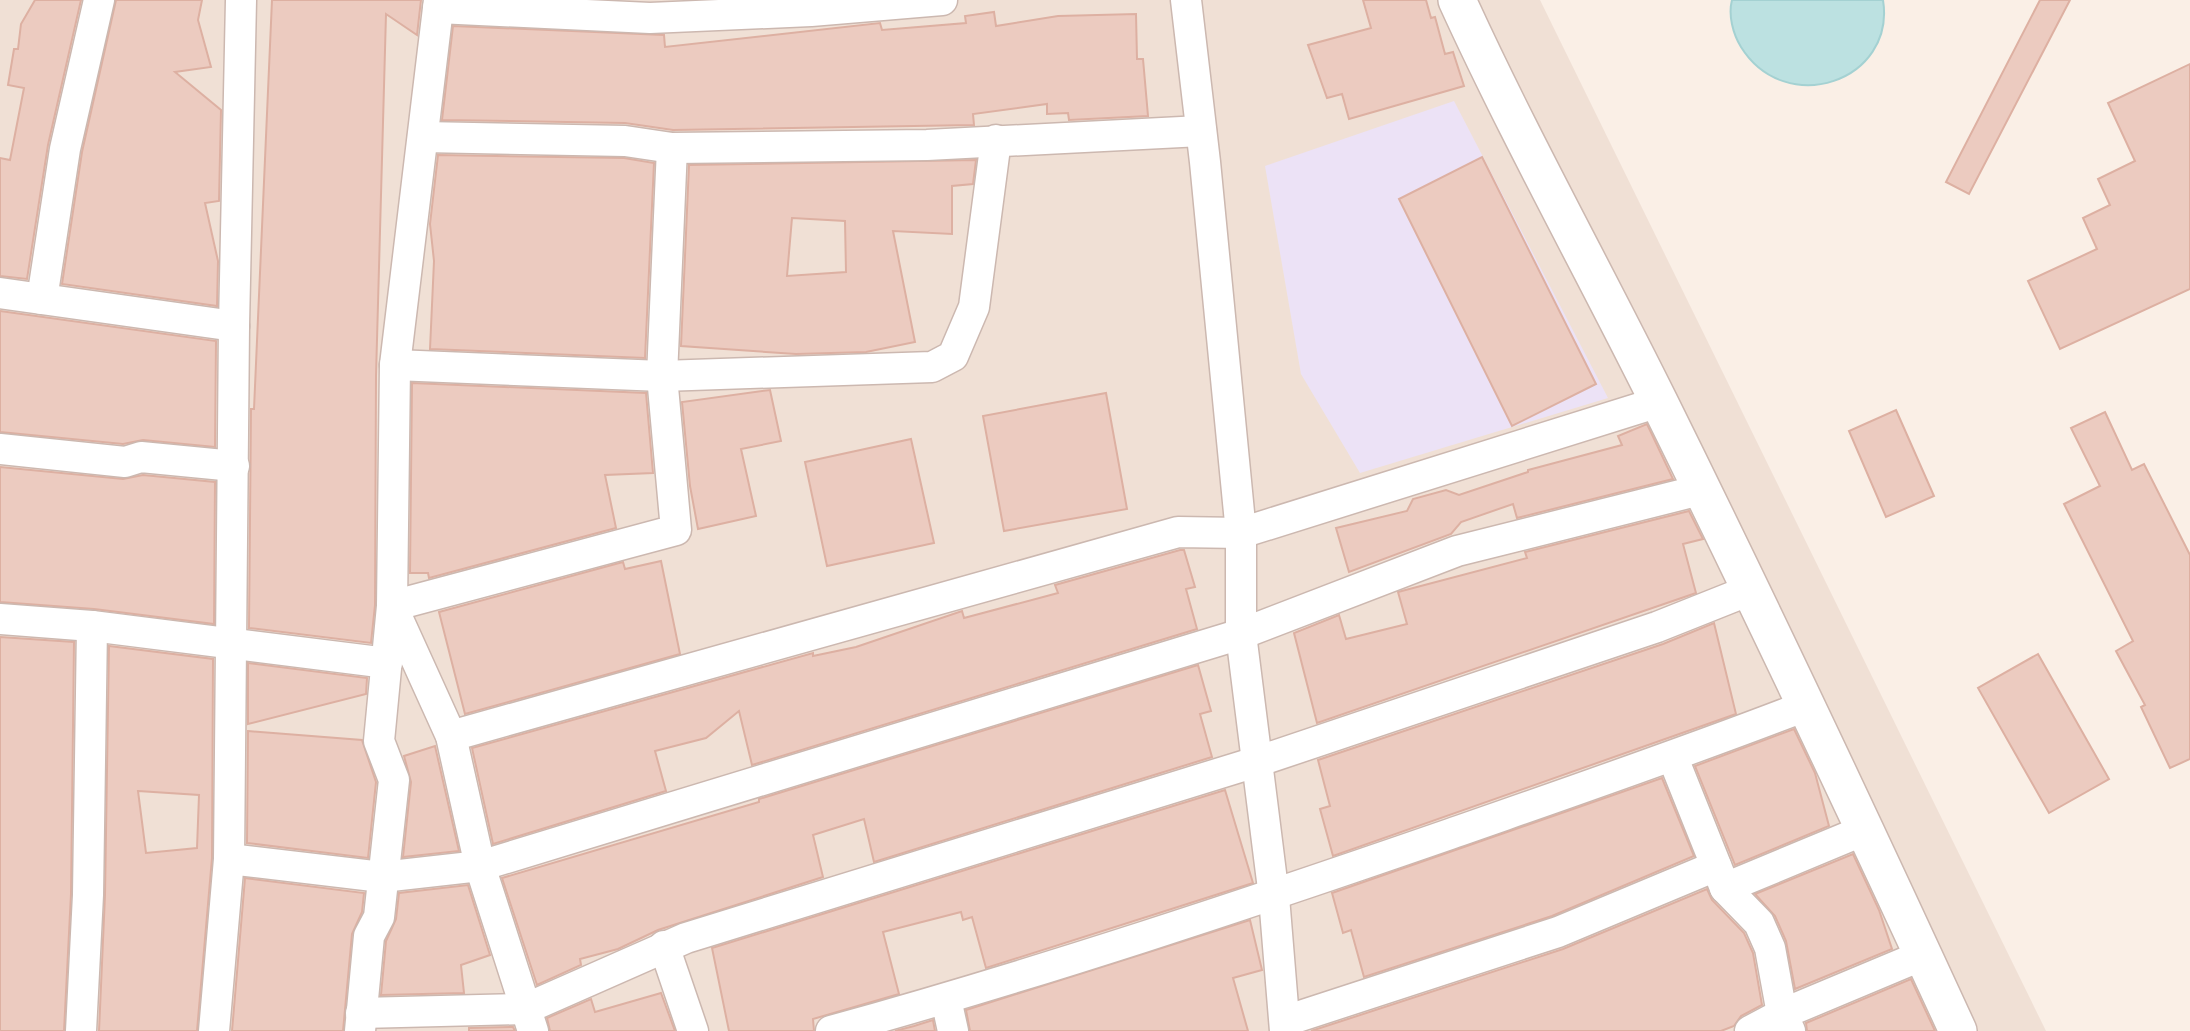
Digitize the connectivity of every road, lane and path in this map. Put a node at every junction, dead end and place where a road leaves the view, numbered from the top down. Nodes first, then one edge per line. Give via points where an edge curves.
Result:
1 (99, 0) edge
2 (241, 0) edge
3 (942, 0) edge
4 (1186, 0) edge
5 (1457, 0) edge
6 (438, 4) edge
7 (1201, 131) junction
8 (422, 137) junction
9 (996, 140) junction
10 (672, 148) junction
11 (0, 293) edge
12 (42, 299) junction
13 (234, 326) junction
14 (395, 365) junction
15 (662, 376) junction
16 (1659, 402) junction
17 (0, 449) edge
18 (234, 466) junction
19 (1700, 489) junction
20 (1241, 533) junction
21 (1750, 590) junction
22 (392, 606) junction
23 (0, 619) edge
24 (92, 626) junction
25 (1241, 634) junction
26 (230, 644) junction
27 (387, 663) junction
28 (1808, 705) junction
29 (451, 736) junction
30 (1673, 758) junction
31 (1256, 762) junction
32 (1867, 829) junction
33 (229, 859) junction
34 (480, 866) junction
35 (382, 877) junction
36 (1721, 877) junction
37 (1274, 897) junction
38 (664, 946) junction
39 (1923, 955) junction
40 (946, 999) junction
41 (361, 1022) edge
42 (1786, 1023) edge
43 (527, 1024) edge
44 (1285, 1026) edge
45 (81, 1031) edge
46 (214, 1031) edge
47 (693, 1031) edge
48 (831, 1031) edge
49 (953, 1031) edge
50 (1750, 1031) edge
51 (1958, 1031) edge

1 - 12 street via 65,149
2 - 13 street
3 - 6 street via 650,18
4 - 7 street
5 - 16 street
6 - 8 street
7 - 9 street
7 - 20 street
8 - 10 street via 625,141
8 - 14 street
9 - 10 street
9 - 15 street via 974,307 953,356 932,367
10 - 15 street
11 - 12 street
12 - 13 street
13 - 18 street
14 - 15 street
14 - 22 street
15 - 22 street via 676,530
16 - 19 street
16 - 20 street
17 - 18 street via 125,462 141,457
18 - 26 street
19 - 21 street
19 - 25 street via 1457,551
20 - 25 street
20 - 29 street via 1178,531
21 - 28 street
21 - 31 street via 1657,627
22 - 27 street
22 - 29 street
23 - 24 street
24 - 26 street
24 - 45 street
25 - 31 street
25 - 34 street
26 - 27 street
26 - 33 street
27 - 35 street via 379,741 394,779
28 - 30 street
28 - 32 street
29 - 34 street
30 - 36 street
30 - 37 street
31 - 37 street
31 - 38 street via 887,873
32 - 36 street
32 - 39 street
33 - 35 street
33 - 46 street
34 - 35 street
34 - 43 street
35 - 41 street via 379,917 369,936
36 - 42 street via 1759,923 1770,948
36 - 44 street
37 - 40 street
37 - 44 street
38 - 43 street
38 - 47 street
39 - 42 street
39 - 51 street
40 - 48 street
40 - 49 street
41 - 43 street
42 - 50 street

